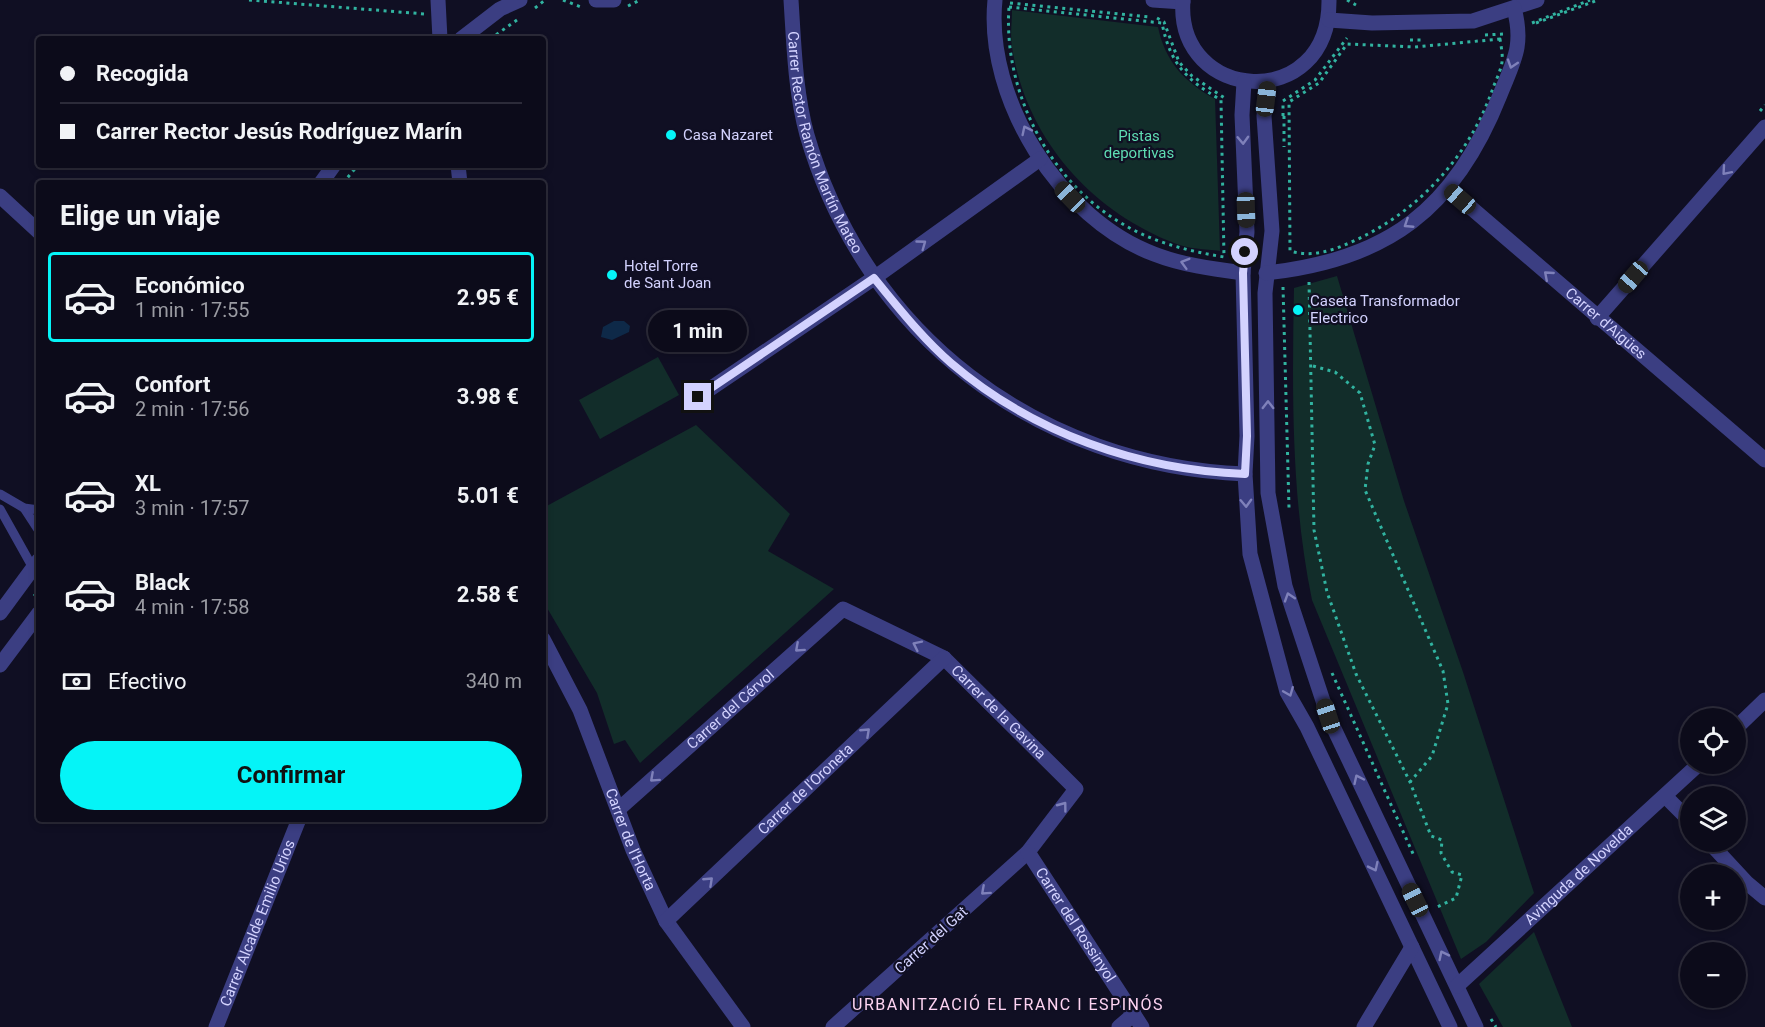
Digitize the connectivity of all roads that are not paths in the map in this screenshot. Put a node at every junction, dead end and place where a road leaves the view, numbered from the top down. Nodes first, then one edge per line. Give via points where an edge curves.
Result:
1 (520, 0) edge
2 (596, 0) edge
3 (614, 0) edge
4 (791, 0) edge
5 (995, 0) edge
6 (1153, 0) edge
7 (1329, 0) edge
8 (1537, 0) edge
9 (1183, 1) edge
10 (503, 4) edge
11 (438, 7) edge
12 (1514, 8) junction
13 (1329, 20) junction
14 (440, 36) edge
15 (465, 36) edge
16 (1244, 81) junction
17 (1268, 81) junction
18 (1761, 121) edge
19 (1040, 159) junction
20 (1448, 188) junction
21 (0, 196) edge
22 (36, 229) edge
23 (1243, 273) junction
24 (1266, 273) junction
25 (874, 278) junction
26 (1597, 318) junction
27 (698, 397) dead end
28 (1763, 454) edge
29 (1245, 474) junction
30 (0, 494) edge
31 (24, 508) junction
32 (0, 509) edge
33 (36, 510) edge
34 (36, 526) edge
35 (36, 565) edge
36 (36, 568) edge
37 (843, 609) joint
38 (0, 613) edge
39 (36, 617) edge
40 (546, 645) edge
41 (944, 658) junction
42 (0, 665) edge
43 (1765, 700) edge
44 (1746, 718) edge
45 (1688, 774) edge
46 (1665, 796) junction
47 (620, 808) junction
48 (1680, 811) edge
49 (298, 822) edge
50 (1028, 852) junction
51 (1719, 852) edge
52 (1765, 898) edge
53 (666, 921) junction
54 (1412, 947) junction
55 (1457, 986) junction
56 (1138, 1021) edge
57 (216, 1027) edge
58 (743, 1027) edge
59 (833, 1027) edge
60 (1119, 1027) edge
61 (1364, 1027) edge
62 (1450, 1027) edge
63 (1476, 1027) edge

1 - 10 street
2 - 3 street
4 - 25 street, Carrer Rector Ramón Martín Mateo via 795,63 807,134 832,200
19 -> 5 street via 1010,95 996,52
6 - 9 street
7 - 13 street
8 - 12 street
9 - 16 street via 1188,38 1198,54 1210,67
10 - 15 street
11 - 14 street
12 - 13 street via 1473,21
12 -> 20 street via 1520,30 1516,53 1488,125 1466,166
13 - 17 street via 1323,41 1309,60 1290,74
16 - 17 street
16 -> 23 street via 1247,232
17 - 24 street via 1264,116 1272,231
18 -> 26 street
23 -> 19 street via 1154,254 1119,237 1084,211 1056,183
25 -> 19 street
20 -> 24 street via 1427,212 1348,257 1304,274
26 -> 20 street, Carrer d'Aigües
21 - 22 street
23 - 29 street
55 -> 24 street via 1328,716 1285,586 1268,505
25 - 27 street
25 - 29 street, Carrer Rector Ramón Martín Mateo via 951,363 1042,424 1124,456 1202,472
26 - 28 street, Carrer d'Aigües
29 -> 54 street via 1250,554 1287,692
30 - 31 lane
31 - 33 lane
31 - 34 lane
32 - 35 lane
36 - 38 street
41 -> 37 street, Carrer de la Gavina
37 -> 47 street, Carrer del Cérvol
39 - 42 street
40 - 47 street, Carrer de l'Horta via 580,710
50 -> 41 street, Carrer de la Gavina via 1076,789
53 -> 41 street, Carrer de l'Oroneta
43 - 44 street
45 - 46 street, Avinguda de Novelda
46 - 48 street
46 - 55 street, Avinguda de Novelda
47 - 53 street, Carrer de l'Horta via 633,850
49 - 57 street, Carrer Alcalde Emilio Urios
50 - 56 street, Carrer del Rossinyol
50 -> 59 street, Carrer del Gat
51 - 52 street
53 - 58 street, Carrer de l'Horta
54 - 61 street
54 - 62 street
55 - 63 street
56 - 60 street

